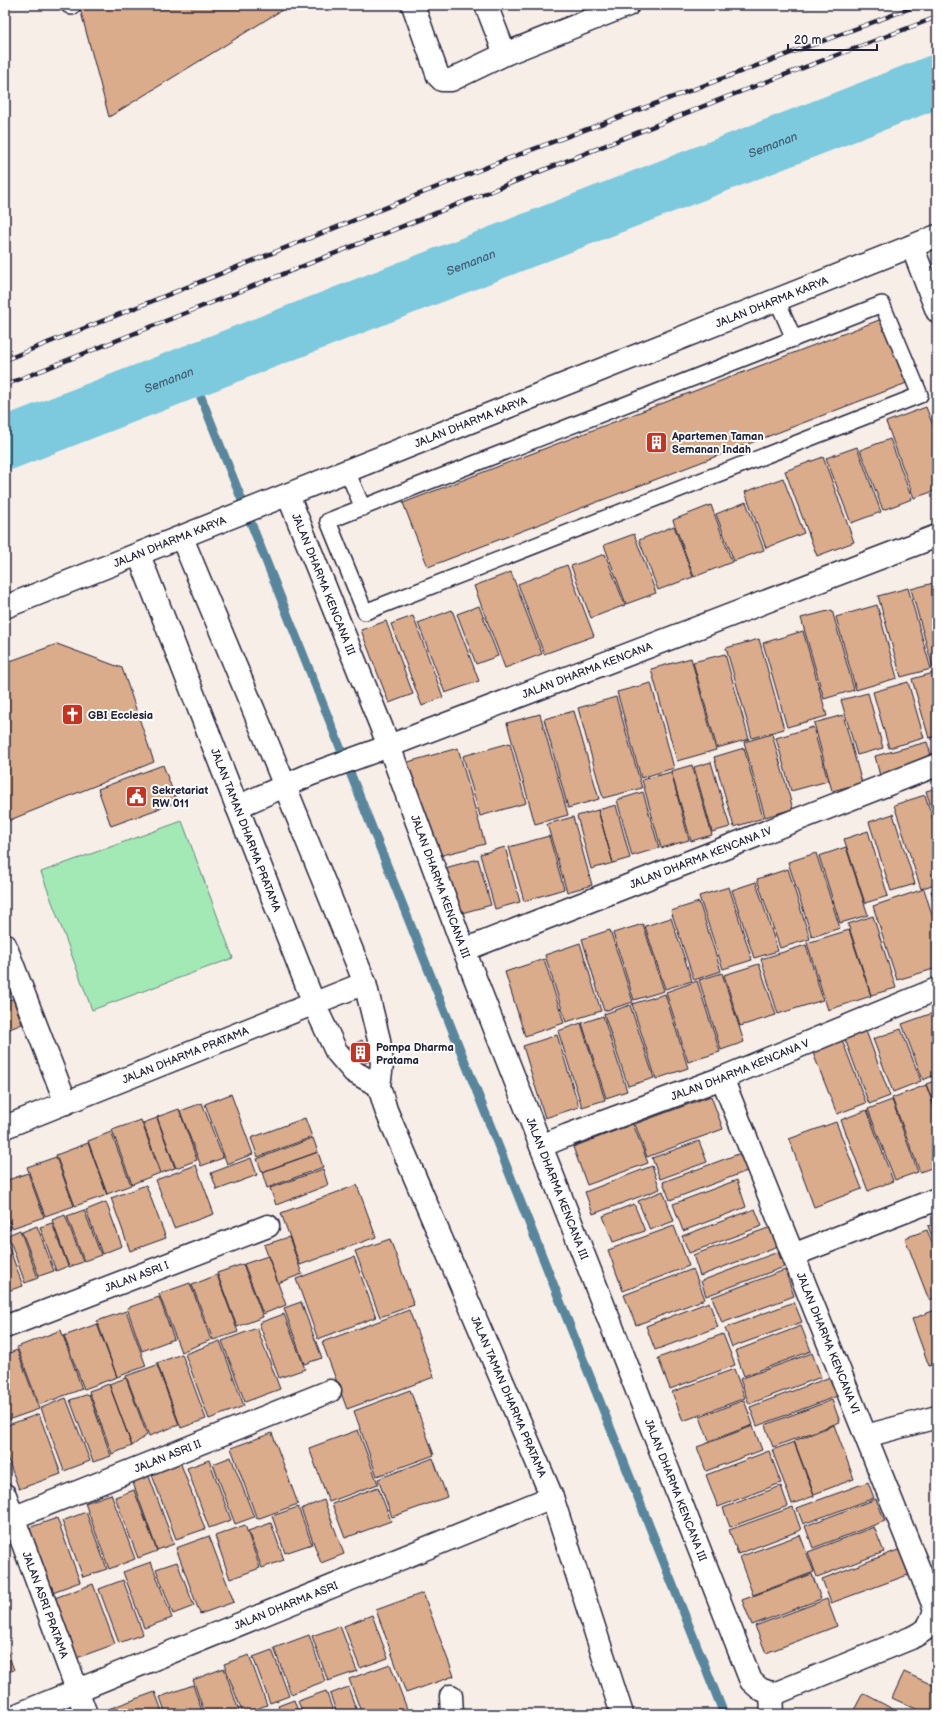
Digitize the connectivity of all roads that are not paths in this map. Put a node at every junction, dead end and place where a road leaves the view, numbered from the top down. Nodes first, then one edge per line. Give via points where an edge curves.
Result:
1 (413, 5) edge
2 (486, 5) edge
3 (628, 5) edge
4 (505, 54) junction
5 (937, 236) edge
6 (912, 246) junction
7 (778, 300) junction
8 (937, 311) edge
9 (794, 339) junction
10 (347, 471) junction
11 (280, 498) junction
12 (363, 508) junction
13 (937, 536) edge
14 (182, 538) junction
15 (139, 554) junction
16 (5, 607) edge
17 (387, 747) junction
18 (937, 765) edge
19 (284, 787) junction
20 (237, 807) junction
21 (5, 945) edge
22 (464, 950) junction
23 (364, 983) junction
24 (937, 989) edge
25 (314, 1004) junction
26 (722, 1078) junction
27 (379, 1086) junction
28 (66, 1103) junction
29 (5, 1127) edge
30 (541, 1146) junction
31 (937, 1199) edge
32 (268, 1226) dead end
33 (793, 1255) junction
34 (5, 1327) edge
35 (330, 1391) dead end
36 (937, 1417) edge
37 (866, 1436) junction
38 (5, 1496) edge
39 (552, 1497) junction
40 (9, 1519) edge
41 (935, 1609) joint
42 (78, 1691) junction
43 (771, 1704) edge
44 (19, 1714) edge
45 (86, 1714) edge
46 (622, 1714) edge

1 - 4 street via 438,76 442,80 451,80
2 - 4 street
3 - 4 street
5 - 6 street, JALAN DHARMA KARYA
6 - 7 street, JALAN DHARMA KARYA
6 - 8 street
7 - 9 lane
7 - 10 street, JALAN DHARMA KARYA
9 - 12 lane
9 - 12 lane via 882,304 920,395 365,612 328,521
10 - 11 street, JALAN DHARMA KARYA
10 - 12 lane
11 - 14 street, JALAN DHARMA KARYA
11 - 17 street, JALAN DHARMA KENCANA III
13 - 17 street, JALAN DHARMA KENCANA
14 - 15 street, JALAN DHARMA KARYA
14 - 19 street, JALAN TAMAN DHARMA PRATAMA
15 - 16 street, JALAN DHARMA KARYA
15 - 20 street, JALAN TAMAN DHARMA PRATAMA
17 - 19 street, JALAN DHARMA KENCANA via 309,775
17 - 22 street, JALAN DHARMA KENCANA III
18 - 22 street, JALAN DHARMA KENCANA IV
19 - 20 street, JALAN DHARMA KENCANA
19 - 23 street, JALAN TAMAN DHARMA PRATAMA
20 - 25 street, JALAN TAMAN DHARMA PRATAMA
21 - 28 street
22 - 30 street, JALAN DHARMA KENCANA III
23 - 25 street, JALAN DHARMA PRATAMA
23 - 27 street, JALAN TAMAN DHARMA PRATAMA via 379,1040 382,1064
24 - 26 street, JALAN DHARMA KENCANA V
25 - 27 street, JALAN TAMAN DHARMA PRATAMA via 336,1051 354,1072
25 - 28 street, JALAN DHARMA PRATAMA
26 - 30 street, JALAN DHARMA KENCANA V
26 - 33 street, JALAN DHARMA KENCANA VI
27 - 39 street, JALAN TAMAN DHARMA PRATAMA via 386,1110
28 - 29 street, JALAN DHARMA PRATAMA
30 - 43 street, JALAN DHARMA KENCANA III via 751,1681
31 - 33 street
32 - 34 street, JALAN ASRI I
33 - 37 street, JALAN DHARMA KENCANA VI
35 - 40 street, JALAN ASRI II
36 - 37 street
37 - 41 street, JALAN DHARMA KENCANA VI
38 - 40 street, JALAN ASRI PRATAMA
39 - 42 street, JALAN DHARMA ASRI
39 - 46 street, JALAN TAMAN DHARMA PRATAMA
40 - 42 street, JALAN ASRI PRATAMA
41 - 43 street, JALAN DHARMA KENCANA III via 925,1631 792,1688
42 - 44 street, JALAN DHARMA ASRI
42 - 45 street, JALAN ASRI PRATAMA

